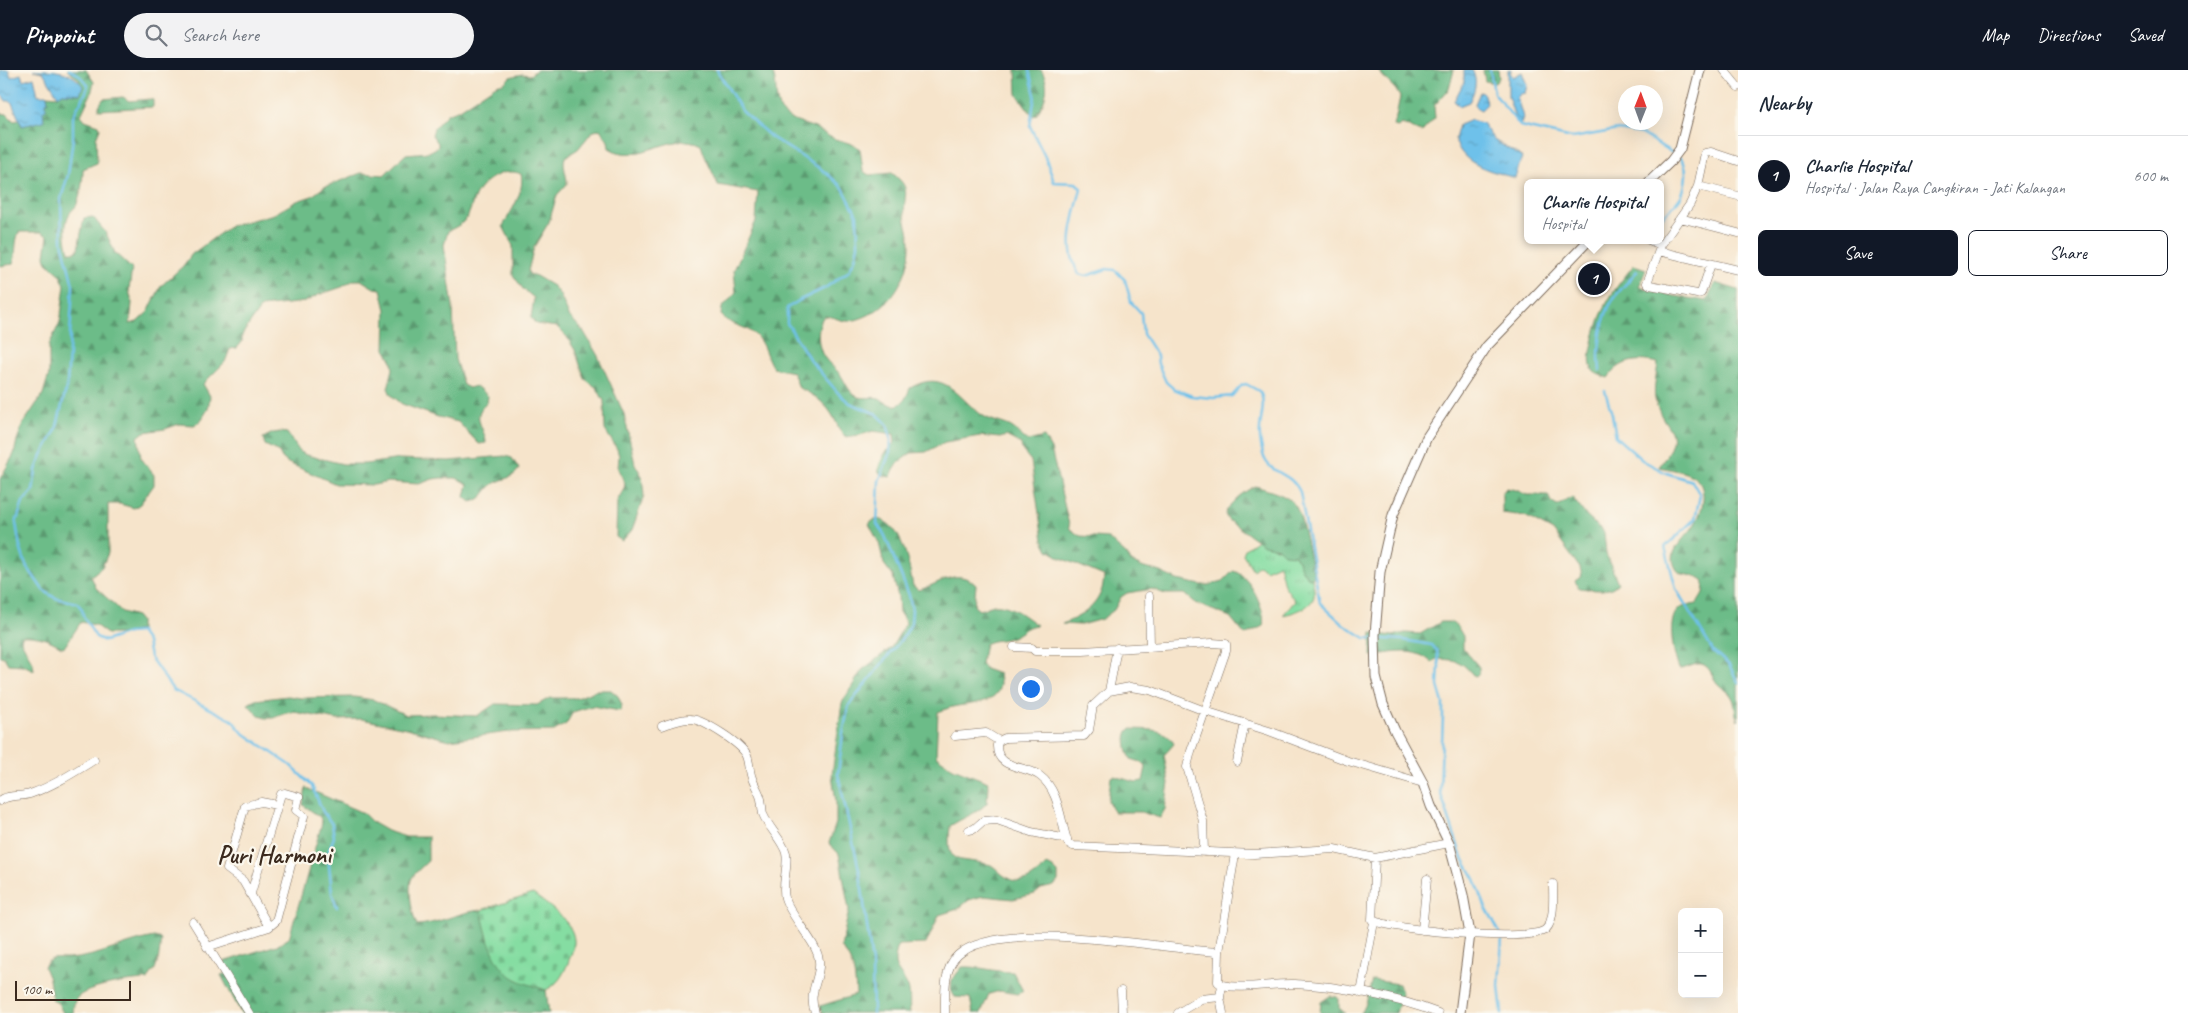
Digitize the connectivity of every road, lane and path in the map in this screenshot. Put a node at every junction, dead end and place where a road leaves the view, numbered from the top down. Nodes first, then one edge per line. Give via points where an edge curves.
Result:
1 (1700, 70) edge
2 (1724, 70) edge
3 (1738, 87) edge
4 (1738, 160) edge
5 (1652, 179) edge
6 (1698, 186) junction
7 (1738, 196) edge
8 (1680, 218) junction
9 (1738, 233) edge
10 (1664, 242) edge
11 (1584, 244) edge
12 (1655, 244) edge
13 (1663, 244) edge
14 (1660, 248) junction
15 (1711, 264) junction
16 (1738, 270) edge
17 (1149, 596) dead end
18 (1014, 647) dead end
19 (1150, 647) junction
20 (1117, 648) junction
21 (1109, 691) junction
22 (1205, 711) junction
23 (1245, 723) junction
24 (662, 726) dead end
25 (955, 736) dead end
26 (999, 740) junction
27 (94, 760) dead end
28 (1237, 762) dead end
29 (1423, 783) junction
30 (0, 802) edge
31 (277, 805) junction
32 (969, 830) dead end
33 (1067, 839) junction
34 (1447, 844) junction
35 (1204, 852) junction
36 (1235, 854) junction
37 (1375, 858) junction
38 (1427, 879) dead end
39 (1553, 884) dead end
40 (251, 893) junction
41 (192, 922) dead end
42 (1374, 922) junction
43 (269, 927) junction
44 (1422, 930) junction
45 (1470, 934) junction
46 (207, 947) junction
47 (1219, 952) junction
48 (1222, 985) junction
49 (1121, 991) dead end
50 (1361, 993) junction
51 (1220, 998) junction
52 (249, 1013) edge
53 (815, 1013) edge
54 (944, 1013) edge
55 (1122, 1013) edge
56 (1178, 1013) edge
57 (1223, 1013) edge
58 (1438, 1013) edge
59 (1460, 1013) edge

1 - 5 street via 1680,149
2 - 3 street
4 - 6 street via 1704,153
6 - 7 street
6 - 8 street
8 - 9 street
8 - 10 street
11 - 29 street via 1487,346 1427,437 1393,514 1380,572 1374,638 1376,677 1383,704
12 - 14 street
13 - 14 street
14 - 15 street
14 - 15 street via 1648,279 1650,285 1701,293
15 - 16 street
17 - 19 street
18 - 20 street via 1044,651
19 - 20 street
19 - 22 street via 1226,644
20 - 21 street
21 - 22 street via 1130,687 1150,690
21 - 26 street via 1093,706 1089,730 1084,736
22 - 23 street
22 - 35 street via 1187,767 1203,821
23 - 28 street
23 - 29 street via 1348,761
24 - 53 street via 698,720 738,744 747,755 763,813 785,851 785,898 817,953 819,968 812,1000
25 - 26 street via 986,734
26 - 33 street via 996,750 999,758 1045,780 1056,797
27 - 30 street via 51,785 28,794 6,797
29 - 34 street
31 - 40 street
31 - 40 street via 261,802 248,804 244,810 227,869 241,878
31 - 43 street via 283,793 299,797 296,810 304,816 276,921
32 - 33 street via 983,821 997,820 1031,832
33 - 35 street via 1073,846
34 - 37 street
34 - 45 street
35 - 36 street
36 - 37 street via 1334,849
36 - 47 street
37 - 42 street via 1371,918
38 - 44 street
39 - 45 street via 1552,908 1546,930 1538,934
40 - 43 street
41 - 46 street
42 - 44 street
42 - 50 street
43 - 46 street
44 - 45 street
45 - 59 street
46 - 52 street
47 - 48 street via 1218,982
47 - 54 street via 1070,938 1031,937 983,944 965,950 953,962 947,976
48 - 50 street via 1295,984
48 - 51 street
49 - 55 street
50 - 58 street via 1414,1004
51 - 56 street via 1201,999
51 - 57 street

